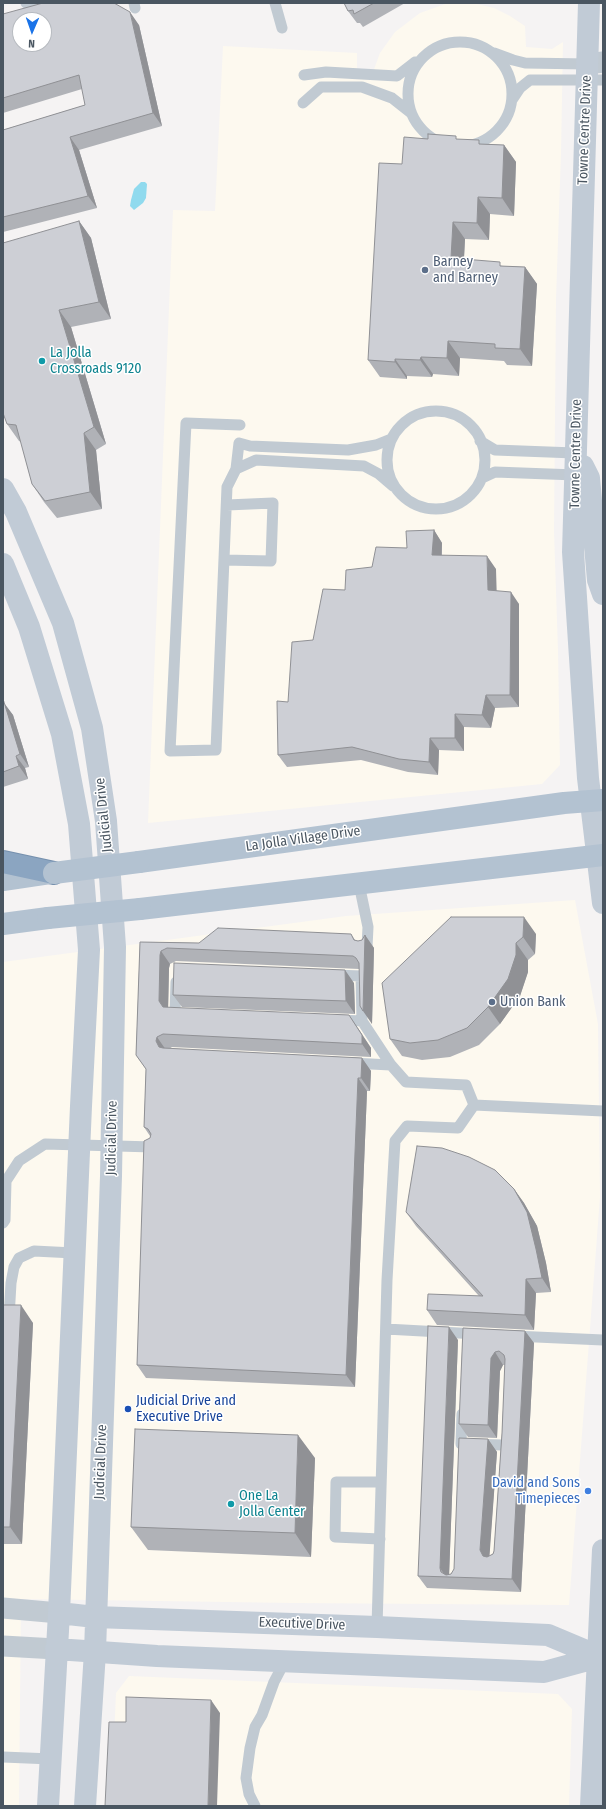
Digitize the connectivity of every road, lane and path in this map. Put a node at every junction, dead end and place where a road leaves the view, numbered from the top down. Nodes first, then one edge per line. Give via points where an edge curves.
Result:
1 (26, 3) edge
2 (37, 3) edge
3 (275, 3) edge
4 (589, 3) edge
5 (282, 28) dead end
6 (428, 52) junction
7 (491, 52) junction
8 (595, 72) edge
9 (304, 75) dead end
10 (512, 100) junction
11 (303, 103) dead end
12 (411, 113) junction
13 (240, 425) dead end
14 (391, 439) junction
15 (480, 441) junction
16 (575, 453) junction
17 (236, 469) junction
18 (576, 475) junction
19 (482, 478) junction
20 (394, 486) junction
21 (3, 488) edge
22 (227, 505) junction
23 (224, 560) junction
24 (5, 576) edge
25 (603, 594) edge
26 (597, 800) edge
27 (600, 856) edge
28 (3, 862) edge
29 (54, 873) junction
30 (3, 880) edge
31 (359, 884) junction
32 (603, 903) edge
33 (3, 924) edge
34 (368, 947) dead end
35 (176, 968) edge
36 (323, 974) edge
37 (198, 1015) edge
38 (330, 1020) edge
39 (362, 1021) junction
40 (344, 1062) edge
41 (391, 1065) junction
42 (474, 1105) junction
43 (603, 1111) edge
44 (79, 1145) junction
45 (112, 1146) junction
46 (153, 1147) edge
47 (3, 1223) edge
48 (74, 1253) junction
49 (8, 1321) edge
50 (386, 1329) junction
51 (487, 1335) edge
52 (503, 1336) edge
53 (603, 1340) edge
54 (462, 1405) edge
55 (504, 1430) edge
56 (381, 1482) junction
57 (380, 1539) junction
58 (603, 1550) edge
59 (3, 1608) edge
60 (59, 1613) junction
61 (95, 1617) junction
62 (377, 1627) junction
63 (3, 1646) edge
64 (56, 1649) junction
65 (94, 1652) junction
66 (600, 1656) edge
67 (285, 1661) junction
68 (3, 1757) edge
69 (51, 1758) junction
70 (48, 1806) edge
71 (85, 1806) edge
72 (255, 1806) edge
73 (591, 1806) edge

1 - 2 lane
3 - 5 lane
4 - 8 street, Towne Centre Drive
6 - 7 lane via 440,45 460,42 479,45
6 - 9 lane via 397,76 326,72
6 - 12 lane via 419,61 408,86 407,100
7 - 8 lane via 525,63
7 - 10 lane via 506,68 510,78
8 - 10 lane via 530,80 520,88
8 - 16 street, Towne Centre Drive
10 - 12 lane via 508,115 500,128 488,138 474,144 443,144 418,126
11 - 12 lane via 321,87 362,87 392,98
13 - 23 lane via 186,423 170,751 216,750
14 - 15 lane via 401,425 417,415 434,411 452,414 467,421 478,433
14 - 17 lane via 376,445 348,450 250,446 239,443
14 - 20 lane via 387,470
15 - 16 lane via 495,450
15 - 19 lane via 486,461
16 - 18 street, Towne Centre Drive
16 - 25 street via 589,478 598,580
17 - 20 lane via 256,460 364,466 380,474
17 - 22 lane via 227,487
18 - 19 lane via 494,472
18 - 26 street, Towne Centre Drive via 573,552
19 - 20 lane via 466,500 452,507 437,509 411,503
21 - 45 street, Judicial Drive via 16,512 63,624 92,728 106,821 115,947
22 - 23 lane
22 - 23 lane via 273,503 271,561
24 - 44 street, Judicial Drive via 29,627 62,734 79,824 89,950
26 - 27 street, Towne Centre Drive
26 - 29 main road, La Jolla Village Drive, bridge
27 - 31 main road
27 - 32 street, Towne Centre Drive
28 - 29 highway
29 - 30 main road, La Jolla Village Drive
31 - 33 main road, bridge
31 - 34 lane via 368,927
35 - 37 lane via 174,1014
36 - 39 lane via 361,976
38 - 39 lane
39 - 41 lane
40 - 41 lane
41 - 42 lane via 406,1082 466,1085
42 - 43 lane
42 - 50 lane via 458,1128 407,1126 394,1141
44 - 45 lane
44 - 47 lane via 45,1144 19,1161 6,1181
44 - 48 street, Judicial Drive
45 - 46 lane
45 - 61 street, Judicial Drive
48 - 49 lane via 34,1251 19,1258 14,1267 11,1283
48 - 60 street, Judicial Drive
50 - 51 lane via 465,1337
50 - 56 lane
52 - 53 lane
54 - 55 lane via 461,1448 504,1449
56 - 57 lane
56 - 57 lane via 336,1482 335,1537
57 - 62 lane
58 - 66 street
59 - 60 street, Executive Drive
60 - 61 street, Executive Drive
60 - 64 street, Judicial Drive
61 - 62 street, Executive Drive
61 - 65 street, Judicial Drive
62 - 66 street, Executive Drive via 548,1635
63 - 64 street
64 - 65 street
64 - 69 street, Judicial Drive
65 - 67 street
65 - 71 street, Judicial Drive
66 - 67 street via 544,1672
66 - 73 street
67 - 72 lane via 254,1727 246,1778 249,1794
68 - 69 lane
69 - 70 street, Judicial Drive

